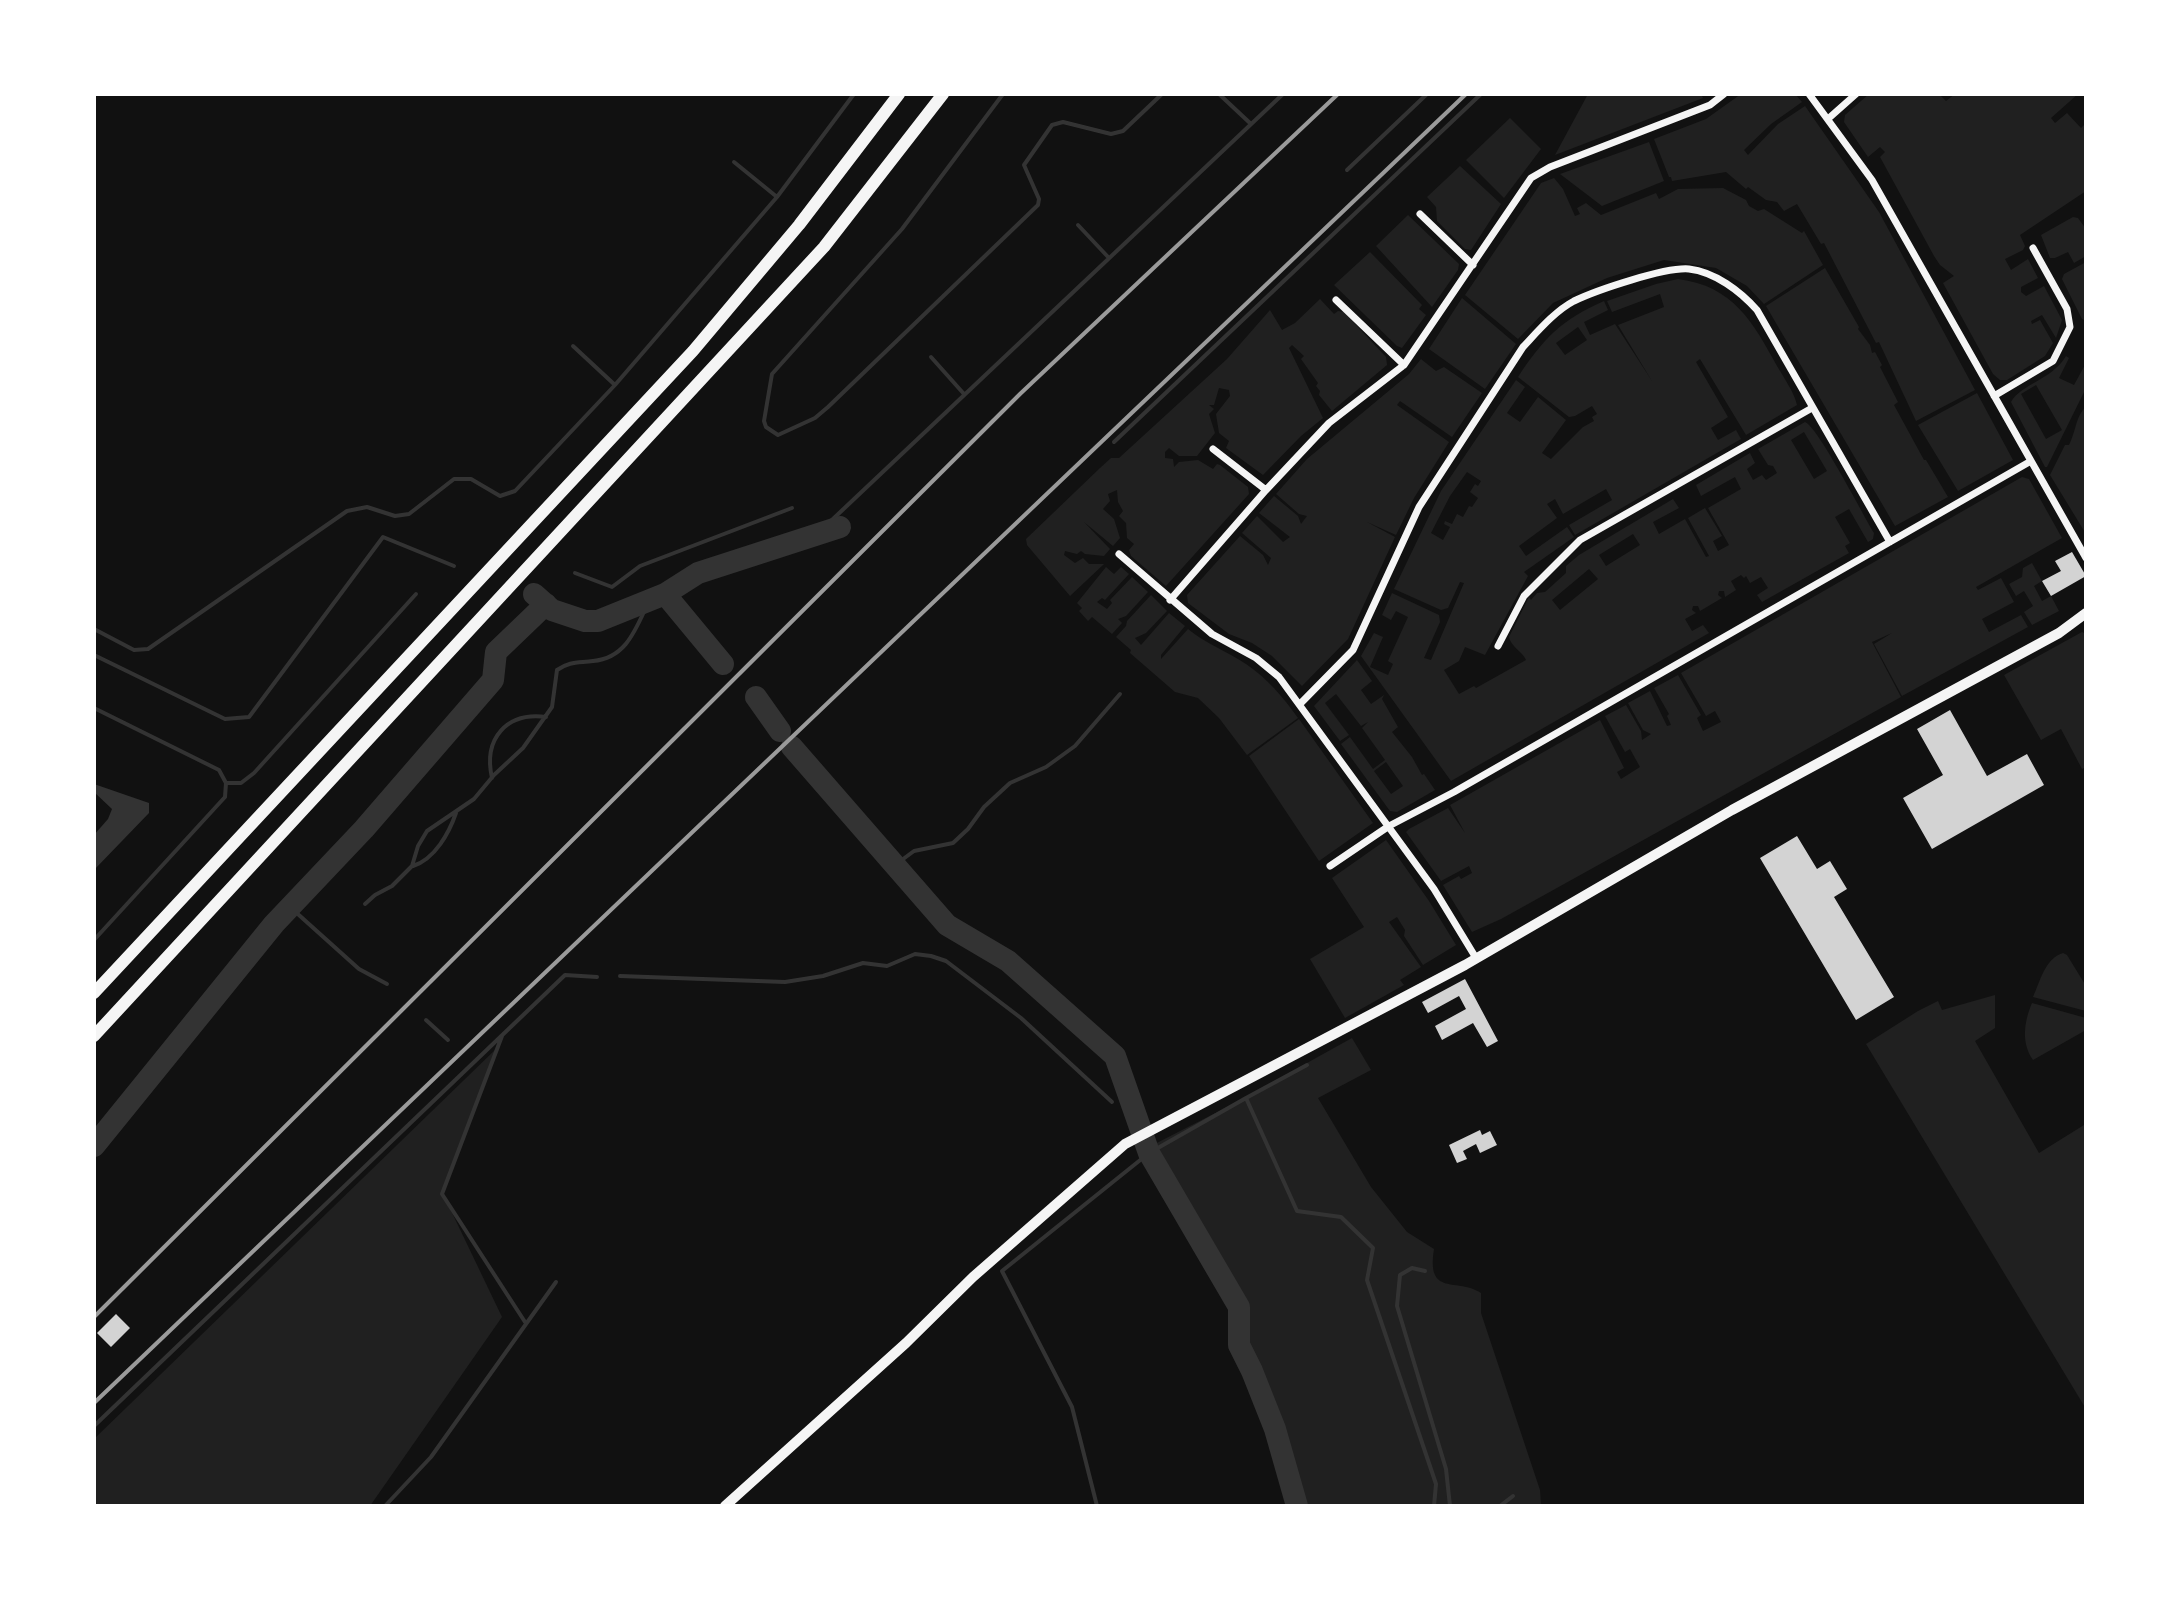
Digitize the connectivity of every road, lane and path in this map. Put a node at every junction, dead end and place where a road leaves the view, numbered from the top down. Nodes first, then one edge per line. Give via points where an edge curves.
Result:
1 (899, 94) edge
2 (943, 94) edge
3 (1724, 94) edge
4 (1809, 94) edge
5 (1856, 94) edge
6 (1829, 118) junction
7 (1420, 214) dead end
8 (2033, 248) dead end
9 (1473, 265) junction
10 (1336, 300) dead end
11 (1404, 365) junction
12 (1994, 396) junction
13 (1812, 408) junction
14 (1213, 449) dead end
15 (2031, 461) junction
16 (1266, 490) junction
17 (1890, 542) junction
18 (1119, 554) dead end
19 (2086, 558) edge
20 (1170, 600) junction
21 (2086, 613) edge
22 (1498, 646) dead end
23 (1300, 704) junction
24 (1389, 826) junction
25 (1330, 866) dead end
26 (1476, 958) junction
27 (94, 993) edge
28 (94, 1036) edge
29 (725, 1506) edge

1 - 27 highway via 693,351
2 - 28 highway via 824,247
3 - 9 street via 1710,105 1531,178
4 - 6 street
5 - 6 street
6 - 12 street via 1872,180
7 - 9 street
8 - 12 street via 2067,309 2070,327 2053,361
9 - 11 street
10 - 11 street
11 - 16 street via 1329,423
12 - 15 street
13 - 17 street
13 - 22 street via 1580,540 1524,596
13 - 23 street via 1757,310 1717,278 1690,269 1662,271 1573,302 1523,347 1419,507 1353,650
14 - 16 street
15 - 17 street
15 - 19 street
16 - 20 street
17 - 24 street
18 - 20 street
20 - 23 street via 1212,634 1256,658
21 - 26 main road via 2059,633 1732,810
23 - 24 street
24 - 25 street
24 - 26 street
26 - 29 main road via 1135,1138 973,1277

